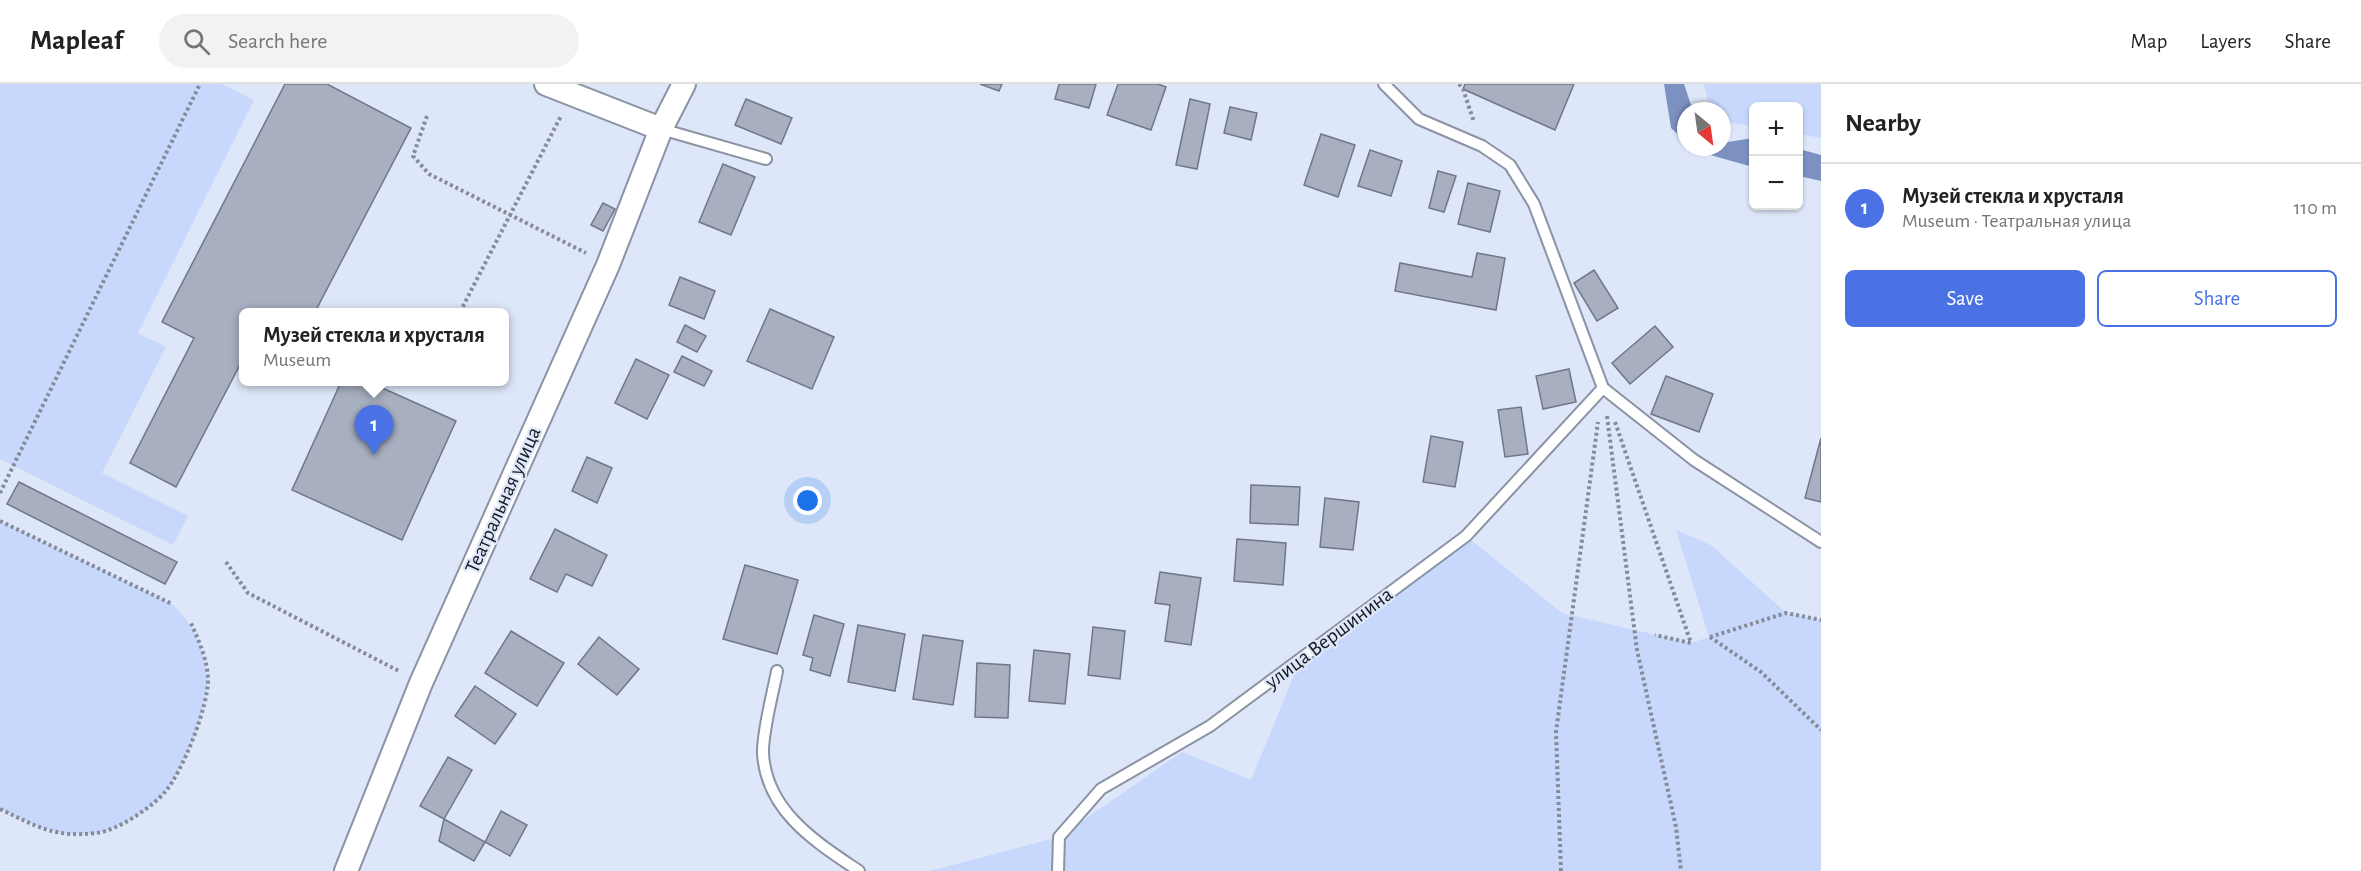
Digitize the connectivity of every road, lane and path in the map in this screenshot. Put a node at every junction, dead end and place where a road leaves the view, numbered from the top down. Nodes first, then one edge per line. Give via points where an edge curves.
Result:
1 (200, 84) edge
2 (546, 84) edge
3 (684, 84) edge
4 (1384, 84) edge
5 (1458, 84) edge
6 (572, 94) junction
7 (428, 116) dead end
8 (661, 129) junction
9 (1482, 146) junction
10 (766, 159) dead end
11 (510, 215) junction
12 (608, 265) junction
13 (462, 308) edge
14 (1603, 388) junction
15 (0, 493) edge
16 (0, 521) edge
17 (1821, 542) edge
18 (226, 562) dead end
19 (172, 603) dead end
20 (1821, 620) edge
21 (190, 621) dead end
22 (1655, 634) dead end
23 (777, 671) dead end
24 (421, 683) junction
25 (1821, 730) edge
26 (0, 809) edge
27 (346, 871) edge
28 (859, 871) edge
29 (1058, 871) edge
30 (1561, 871) edge
31 (1681, 871) edge

1 - 15 path
2 - 6 street
3 - 8 street, Театральная улица
4 - 9 lane via 1419,118
5 - 9 path
6 - 8 street
6 - 11 path
7 - 11 path via 413,156 429,174
8 - 10 lane
8 - 12 street, Театральная улица
9 - 14 lane via 1510,165 1534,204
11 - 12 path
11 - 13 path
12 - 24 street, Театральная улица
14 - 17 lane via 1694,460
14 - 22 path via 1691,643
14 - 29 lane, улица Вершинина via 1466,536 1210,726 1101,789 1059,837
14 - 30 path via 1556,732
14 - 31 path via 1637,650 1676,827
16 - 19 path
18 - 24 path via 248,592
20 - 25 path via 1786,613 1710,637 1761,672
21 - 26 path via 201,645 208,678 203,717 166,792 128,822 97,833 51,833
23 - 28 lane via 763,753 774,796 806,836
24 - 27 street, Театральная улица

